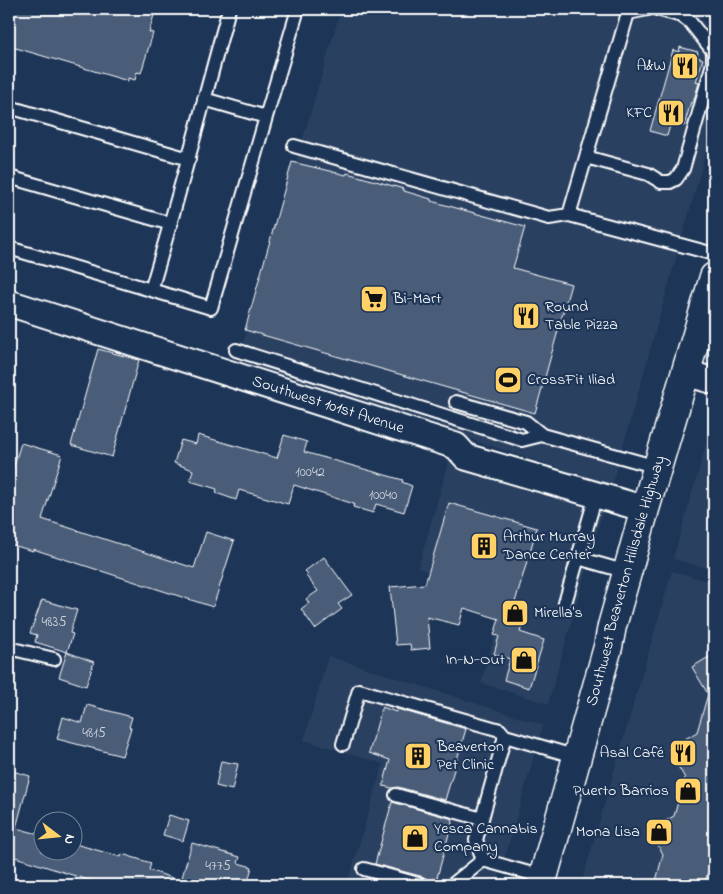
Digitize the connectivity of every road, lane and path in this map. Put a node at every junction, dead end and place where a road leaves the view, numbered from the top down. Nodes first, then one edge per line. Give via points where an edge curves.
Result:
1 (229, 9) edge
2 (298, 9) edge
3 (648, 9) edge
4 (657, 9) edge
5 (628, 11) edge
6 (204, 100) junction
7 (9, 107) edge
8 (266, 117) junction
9 (294, 146) dead end
10 (586, 157) junction
11 (189, 159) junction
12 (9, 177) edge
13 (569, 215) junction
14 (171, 224) junction
15 (9, 248) edge
16 (714, 254) edge
17 (714, 276) edge
18 (151, 290) junction
19 (9, 303) edge
20 (236, 350) dead end
21 (686, 373) junction
22 (714, 381) edge
23 (456, 402) dead end
24 (542, 435) junction
25 (657, 467) junction
26 (596, 495) junction
27 (645, 509) junction
28 (578, 558) junction
29 (627, 572) junction
30 (565, 603) dead end
31 (9, 648) edge
32 (54, 659) dead end
33 (505, 736) junction
34 (343, 744) dead end
35 (577, 758) junction
36 (396, 795) dead end
37 (482, 819) junction
38 (483, 860) junction
39 (364, 869) dead end
40 (542, 881) edge
41 (422, 885) edge
42 (452, 885) edge

1 - 6 lane
2 - 8 lane
3 - 5 lane
4 - 10 lane via 686,18 713,51 713,63 683,169 670,182 661,182 648,174
5 - 10 lane
6 - 8 lane
6 - 11 lane
7 - 11 lane
8 - 18 lane via 211,308
9 - 13 lane via 549,218
10 - 13 lane
11 - 14 lane
12 - 14 lane
13 - 16 lane
14 - 18 lane
15 - 18 lane
17 - 21 main road, Southwest Beaverton Hillsdale Highway
19 - 26 street, Southwest 101st Avenue via 456,446 466,457
20 - 24 lane via 522,440
21 - 22 street
21 - 25 main road, Southwest Beaverton Hillsdale Highway
23 - 24 lane via 526,422
24 - 25 lane
25 - 27 main road, Southwest Beaverton Hillsdale Highway
26 - 27 street, Southwest 101st Avenue
26 - 28 lane
27 - 29 main road, Southwest Beaverton Hillsdale Highway
28 - 29 lane
28 - 30 lane
29 - 35 main road, Southwest Beaverton Hillsdale Highway
31 - 32 lane
33 - 34 lane via 500,730 389,704 359,690
33 - 35 lane
33 - 37 lane
35 - 40 main road, Southwest Beaverton Hillsdale Highway
36 - 37 lane
37 - 38 lane via 476,840
38 - 40 lane
38 - 42 lane
39 - 41 lane

